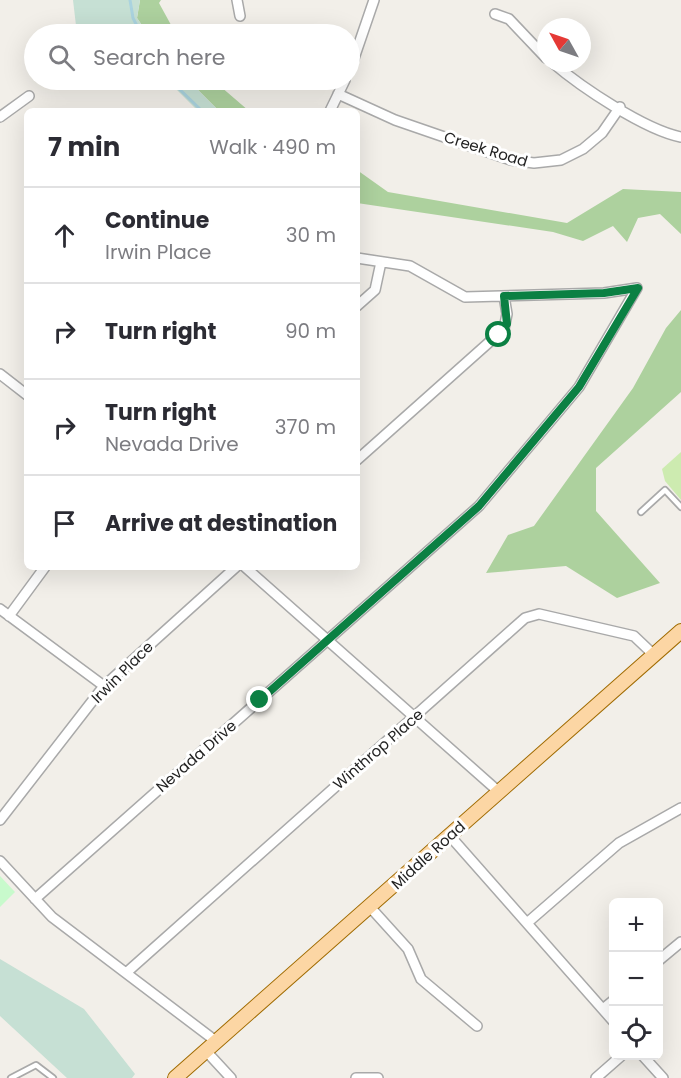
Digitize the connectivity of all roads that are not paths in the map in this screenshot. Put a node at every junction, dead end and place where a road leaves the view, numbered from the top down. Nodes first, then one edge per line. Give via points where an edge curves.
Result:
1 (237, 0) edge
2 (374, 0) edge
3 (495, 14) dead end
4 (240, 16) dead end
5 (360, 41) edge
6 (537, 49) edge
7 (564, 72) edge
8 (340, 90) edge
9 (338, 94) junction
10 (29, 96) dead end
11 (620, 107) junction
12 (331, 108) edge
13 (0, 117) edge
14 (681, 137) edge
15 (360, 258) edge
16 (381, 262) junction
17 (504, 296) junction
18 (360, 303) edge
19 (0, 374) edge
20 (24, 393) edge
21 (360, 457) edge
22 (681, 507) edge
23 (641, 512) dead end
24 (43, 570) edge
25 (233, 570) edge
26 (248, 570) edge
27 (0, 609) edge
28 (9, 616) junction
29 (681, 631) edge
30 (327, 640) junction
31 (654, 655) junction
32 (104, 686) junction
33 (414, 717) junction
34 (499, 792) junction
35 (681, 808) edge
36 (0, 820) edge
37 (450, 836) junction
38 (0, 861) edge
39 (35, 899) junction
40 (370, 906) junction
41 (527, 923) junction
42 (681, 942) edge
43 (663, 957) edge
44 (126, 973) junction
45 (609, 1004) edge
46 (603, 1009) junction
47 (609, 1016) edge
48 (477, 1026) dead end
49 (211, 1046) junction
50 (616, 1060) edge
51 (647, 1060) edge
52 (11, 1078) edge
53 (52, 1078) edge
54 (175, 1078) edge
55 (231, 1078) edge
56 (356, 1078) edge
57 (378, 1078) edge
58 (596, 1078) edge
59 (663, 1078) edge

1 - 4 street
2 - 5 street
3 - 6 street via 509,19
7 - 11 street
8 - 9 street
9 - 11 street, Creek Road via 395,120 534,163 561,160 583,150 602,133
9 - 12 street
10 - 13 street
11 - 14 street via 655,129
15 - 16 street
16 - 17 street via 410,266 465,297
16 - 18 street via 375,290
17 - 21 street via 504,329
17 - 30 street, Nevada Drive via 638,288 579,387 479,506
19 - 20 street
22 - 23 lane via 665,490
24 - 28 street
25 - 32 street, Irwin Place
26 - 30 street
27 - 28 street
28 - 32 street
29 - 31 main road, Middle Road
30 - 33 street
30 - 39 street, Nevada Drive
31 - 33 street, Winthrop Place via 634,636 553,616 531,616
31 - 34 main road, Middle Road
32 - 36 street, Irwin Place
33 - 34 street
33 - 44 street, Winthrop Place
34 - 37 main road, Middle Road
35 - 41 street via 619,843
37 - 40 main road, Middle Road
37 - 41 street
38 - 39 street
39 - 44 street via 52,917
40 - 48 street via 408,949 426,985
40 - 49 main road, Middle Road
41 - 46 street
42 - 43 street
44 - 49 street
45 - 46 street
46 - 47 street
49 - 54 main road, Middle Road
49 - 55 street
50 - 58 street
51 - 59 street
52 - 53 lane via 36,1065
56 - 57 street

